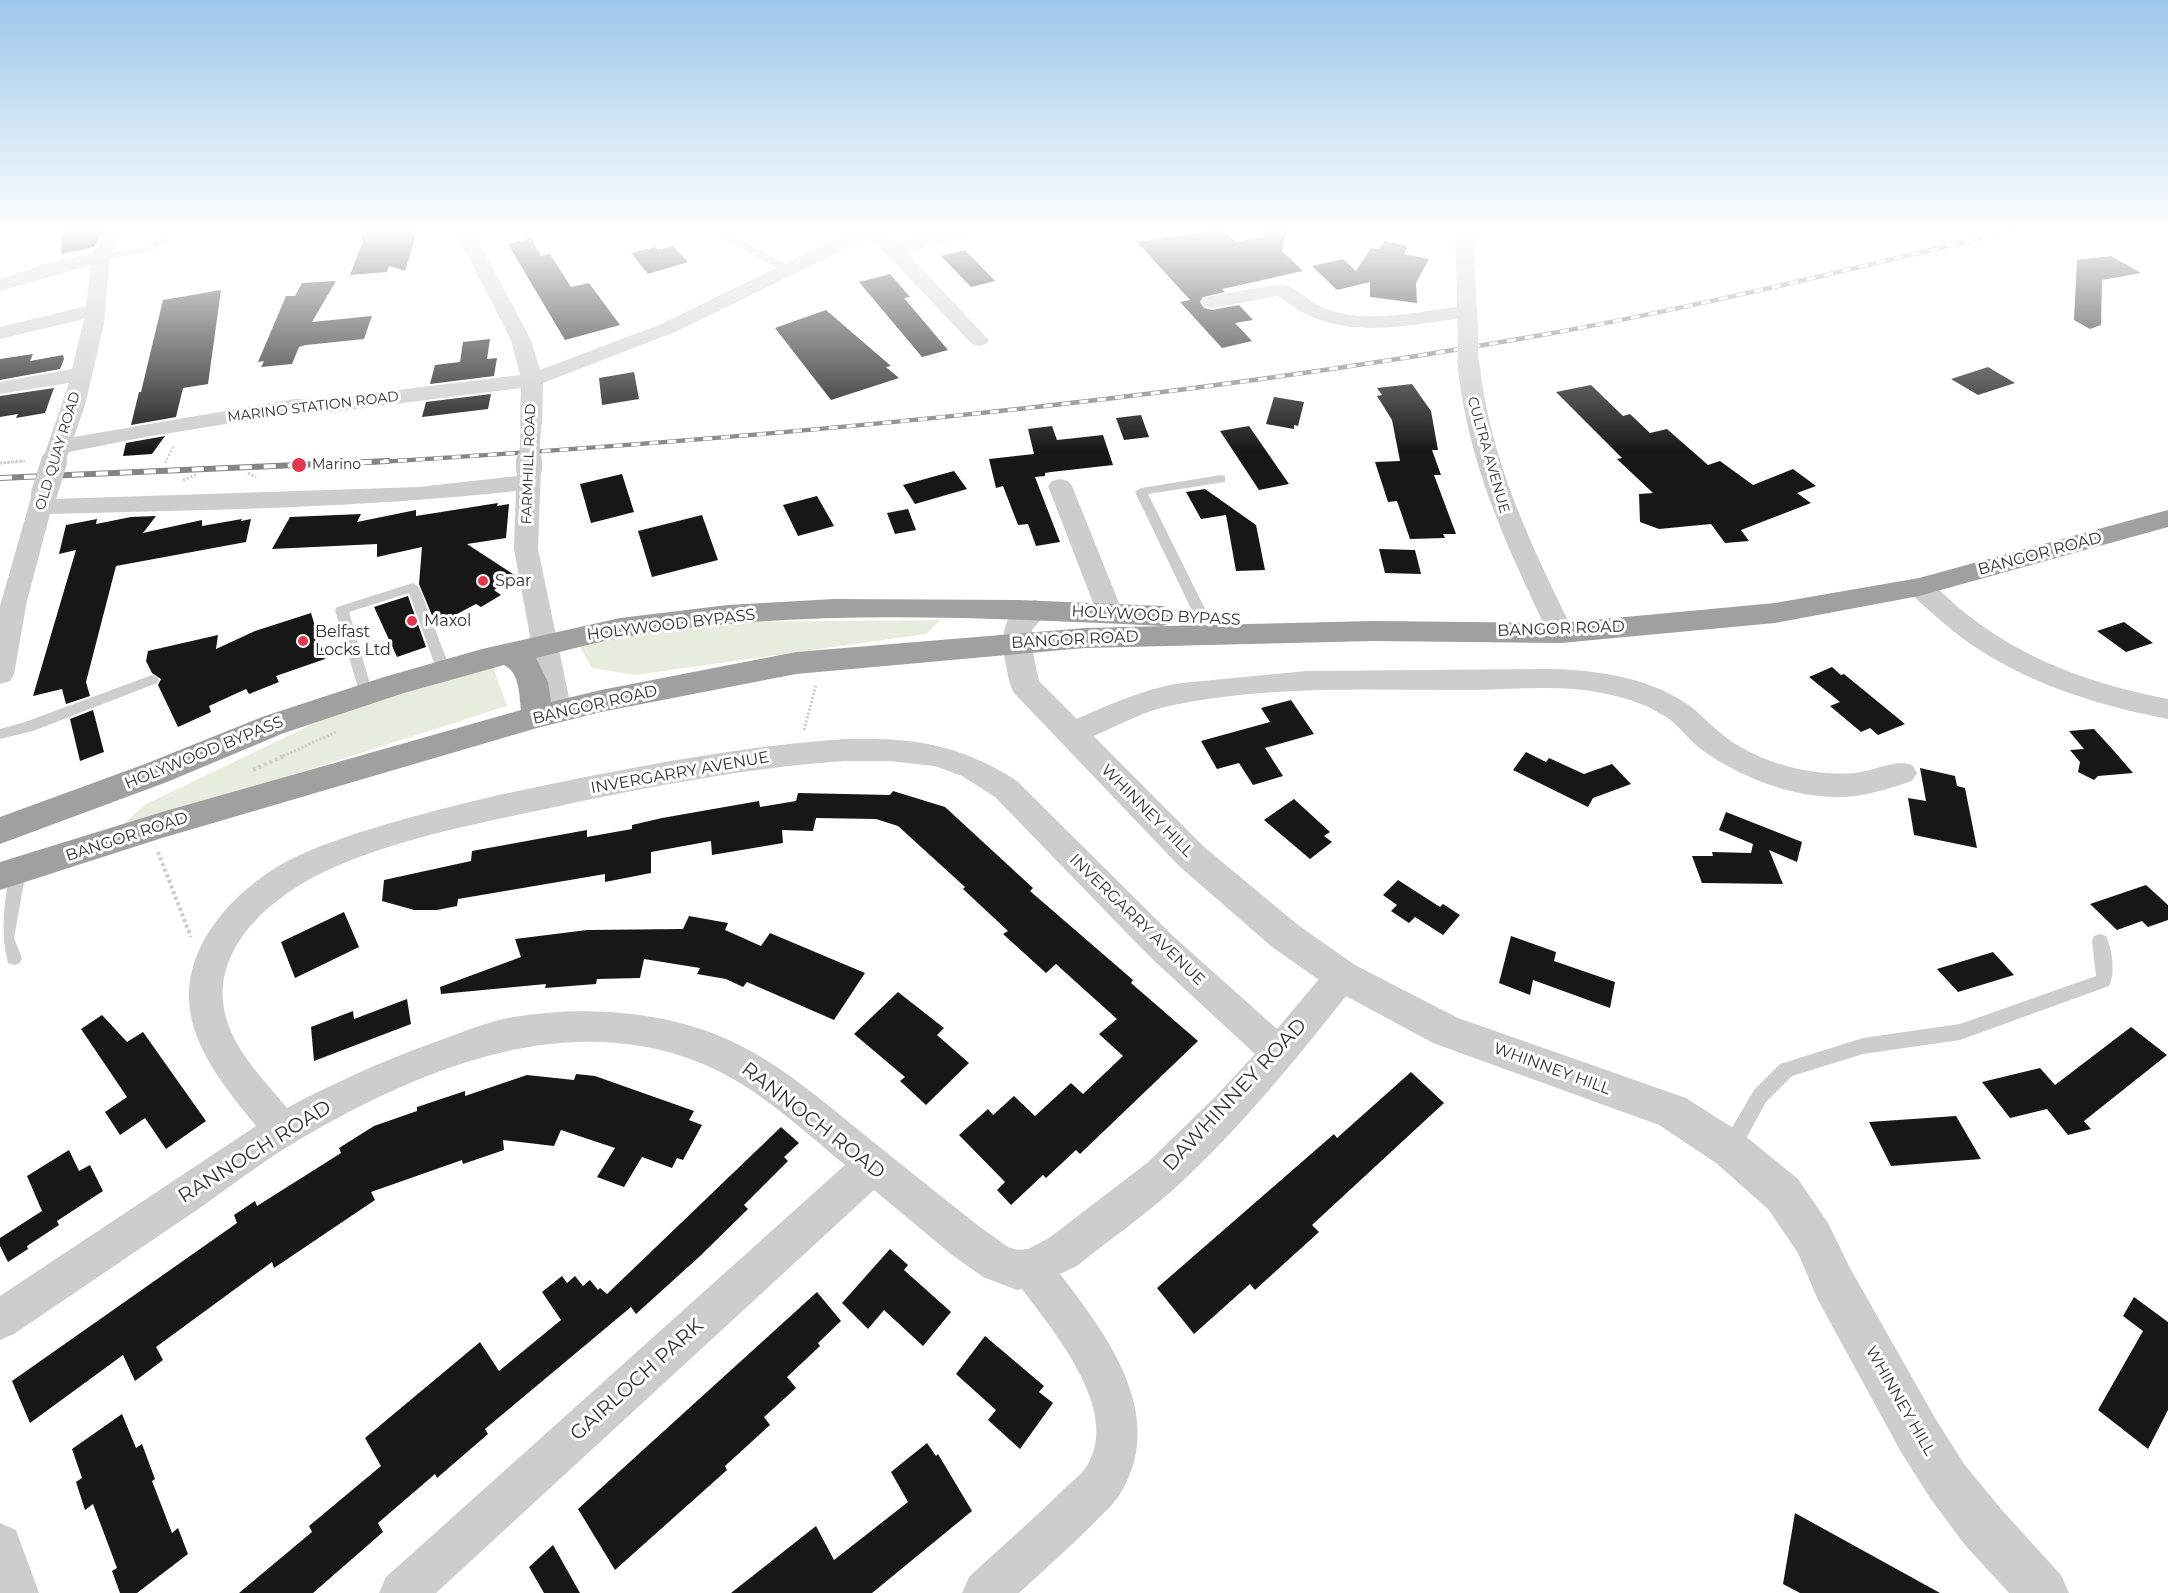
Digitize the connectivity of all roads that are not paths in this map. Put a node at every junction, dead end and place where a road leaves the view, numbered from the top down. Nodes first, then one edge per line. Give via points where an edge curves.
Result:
1 (96, 303) edge
2 (502, 303) edge
3 (720, 303) edge
4 (944, 303) edge
5 (1302, 303) edge
6 (1467, 303) edge
7 (95, 310) junction
8 (1468, 322) junction
9 (0, 333) edge
10 (979, 340) dead end
11 (81, 374) junction
12 (532, 380) junction
13 (0, 388) edge
14 (57, 454) junction
15 (530, 475) junction
16 (1221, 479) dead end
17 (1060, 486) dead end
18 (42, 500) junction
19 (2168, 518) edge
20 (1918, 587) junction
21 (7, 603) edge
22 (1110, 614) junction
23 (1202, 617) junction
24 (1023, 628) junction
25 (1373, 631) junction
26 (1561, 633) junction
27 (544, 644) junction
28 (506, 654) junction
29 (444, 671) junction
30 (0, 674) edge
31 (152, 680) dead end
32 (366, 694) junction
33 (2168, 709) edge
34 (548, 715) junction
35 (1072, 733) junction
36 (0, 734) edge
37 (1902, 773) dead end
38 (0, 831) edge
39 (9, 873) edge
40 (2100, 941) dead end
41 (14, 958) dead end
42 (1342, 976) junction
43 (1279, 1053) junction
44 (282, 1130) junction
45 (1730, 1149) junction
46 (872, 1166) junction
47 (1031, 1268) junction
48 (0, 1320) edge
49 (0, 1546) edge
50 (16, 1593) edge
51 (402, 1593) edge
52 (985, 1593) edge
53 (2043, 1593) edge

1 - 7 street, OLD QUAY ROAD
2 - 12 street, FARMHILL ROAD via 521,340
3 - 12 street, MARINO STATION ROAD via 668,328
4 - 10 street
5 - 8 street via 1318,313 1349,320
6 - 8 street, CULTRA AVENUE
7 - 9 street
7 - 11 street, OLD QUAY ROAD
8 - 26 street, CULTRA AVENUE, bridge via 1469,389 1475,417 1505,514
11 - 13 street
11 - 14 street, OLD QUAY ROAD
12 - 14 street, MARINO STATION ROAD via 295,406 145,430
12 - 15 street, FARMHILL ROAD, bridge
14 - 18 street, OLD QUAY ROAD, bridge
15 - 18 street via 408,495 298,500
15 - 27 street, FARMHILL ROAD via 526,549
16 - 23 lane via 1141,492
17 - 22 street
18 - 21 street, OLD QUAY ROAD
19 - 20 highway, BANGOR ROAD
20 - 26 highway, BANGOR ROAD via 1775,613
20 - 33 street via 1965,627 2022,660 2087,688
21 - 30 street, OLD QUAY ROAD
22 - 23 highway, HOLYWOOD BYPASS
22 - 24 highway, HOLYWOOD BYPASS
23 - 25 highway, HOLYWOOD BYPASS
24 - 25 highway, BANGOR ROAD via 1085,638
24 - 27 highway, HOLYWOOD BYPASS via 951,610 834,609 728,615 620,628
24 - 34 highway, BANGOR ROAD via 823,659 601,701
24 - 35 street, WHINNEY HILL via 1025,685
25 - 26 highway, BANGOR ROAD
27 - 28 highway, HOLYWOOD BYPASS
27 - 34 street, FARMHILL ROAD
28 - 29 highway, HOLYWOOD BYPASS
28 - 34 highway via 523,662
29 - 32 highway, HOLYWOOD BYPASS
29 - 32 lane via 413,587 342,610
31 - 36 lane
32 - 38 highway, HOLYWOOD BYPASS via 273,724
34 - 39 highway, BANGOR ROAD via 162,825
35 - 37 street via 1157,698 1260,683 1581,680 1619,686 1656,699 1689,720 1726,752 1782,776 1825,787 1846,787
35 - 42 street, WHINNEY HILL via 1191,856 1285,936
39 - 41 lane via 6,938
40 - 45 lane via 2106,971 2103,981 1960,1032 1863,1046 1786,1070 1760,1096
42 - 43 street, DAWHINNEY ROAD
42 - 45 street, WHINNEY HILL via 1447,1031 1672,1111
43 - 44 street, INVERGARRY AVENUE via 1160,945 1006,789 990,778 954,761 911,751 798,753 496,806 359,845 308,865 267,891 220,942 211,961 205,997 212,1033
43 - 47 street, DAWHINNEY ROAD via 1160,1176 1064,1252
44 - 46 street, RANNOCH ROAD via 387,1076 474,1044 513,1033 592,1027 668,1036 736,1062 796,1102
44 - 48 street, RANNOCH ROAD
45 - 53 street, WHINNEY HILL via 1783,1194 1813,1238 1834,1284 1924,1444 1983,1527
46 - 47 street, RANNOCH ROAD via 998,1263 1017,1270
46 - 51 street, GAIRLOCH PARK
47 - 52 street via 1094,1358 1111,1396 1118,1437 1103,1480
49 - 50 street

